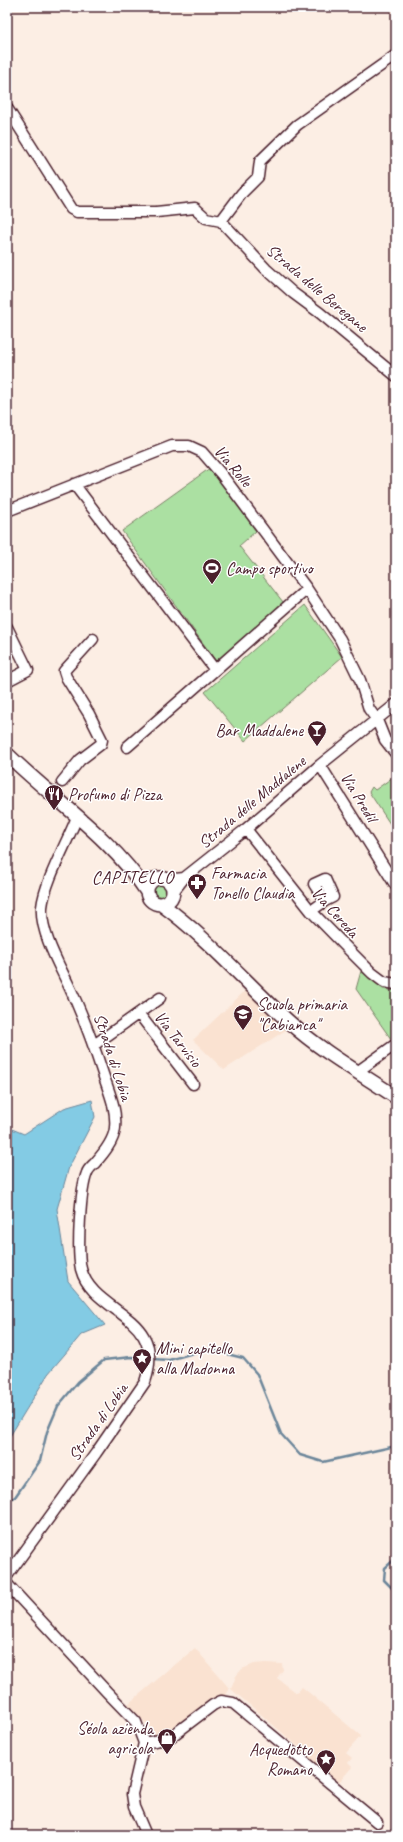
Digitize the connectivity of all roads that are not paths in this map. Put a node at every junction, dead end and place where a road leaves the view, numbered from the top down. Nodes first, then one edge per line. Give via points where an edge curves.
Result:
1 (396, 55) edge
2 (7, 108) edge
3 (221, 221) junction
4 (396, 376) edge
5 (74, 484) junction
6 (7, 511) edge
7 (307, 589) junction
8 (7, 627) edge
9 (93, 639) dead end
10 (215, 670) junction
11 (7, 681) edge
12 (396, 704) edge
13 (377, 720) junction
14 (127, 747) dead end
15 (7, 754) edge
16 (396, 754) edge
17 (320, 765) junction
18 (56, 788) junction
19 (76, 817) junction
20 (246, 830) junction
21 (105, 843) junction
22 (184, 878) junction
23 (162, 879) junction
24 (396, 886) edge
25 (147, 892) junction
26 (172, 894) junction
27 (325, 901) dead end
28 (161, 904) junction
29 (311, 911) junction
30 (210, 944) junction
31 (396, 984) edge
32 (160, 998) dead end
33 (139, 1014) junction
34 (396, 1044) edge
35 (94, 1045) junction
36 (357, 1072) junction
37 (193, 1084) dead end
38 (396, 1097) edge
39 (7, 1576) edge
40 (7, 1584) edge
41 (144, 1743) junction
42 (377, 1822) dead end
43 (146, 1835) edge

1 - 3 street via 297,125 260,161 258,177
2 - 3 street, Strada delle Beregane via 71,209 77,212 156,212 195,208 206,218
3 - 4 street, Strada delle Beregane via 266,269 293,293
5 - 6 street, Via Rolle
5 - 7 street, Via Rolle via 172,446 196,448 222,475
5 - 10 street
7 - 10 street
7 - 13 street, Via Rolle via 343,645 360,680 369,709
8 - 11 street via 28,670
9 - 18 street via 64,671 102,740 101,744 80,760
10 - 14 street
12 - 13 street, Strada delle Maddalene
13 - 16 street via 385,740
13 - 17 street, Strada delle Maddalene
15 - 18 main road
17 - 20 street, Strada delle Maddalene
17 - 24 street, Via Predil
18 - 19 main road
19 - 21 main road
19 - 35 street, Strada di Lobia via 45,892 42,909 50,944
20 - 22 street, Strada delle Maddalene
20 - 29 street, Via Cereda
21 - 23 main road via 142,871
21 - 25 main road via 132,871
22 - 23 street
22 - 26 street, Strada delle Maddalene
23 - 25 main road via 150,883
23 - 26 main road via 172,887
25 - 28 main road via 152,901
26 - 28 main road via 169,900
26 - 30 main road via 182,912
27 - 29 street
28 - 30 main road
29 - 31 street, Via Cereda via 372,973 384,982
30 - 36 main road via 290,1022
32 - 33 street, Via Tarvisio
33 - 35 street, Via Tarvisio
33 - 37 street, Via Tarvisio
34 - 36 street
35 - 39 street, Strada di Lobia via 114,1109 115,1130 109,1145 87,1172 80,1227 79,1252 82,1270 90,1286 106,1302 131,1320 150,1350 149,1360 145,1382
36 - 38 main road
40 - 41 street via 136,1722
41 - 42 street via 172,1736 222,1701 233,1704
41 - 43 street via 132,1794 134,1807

